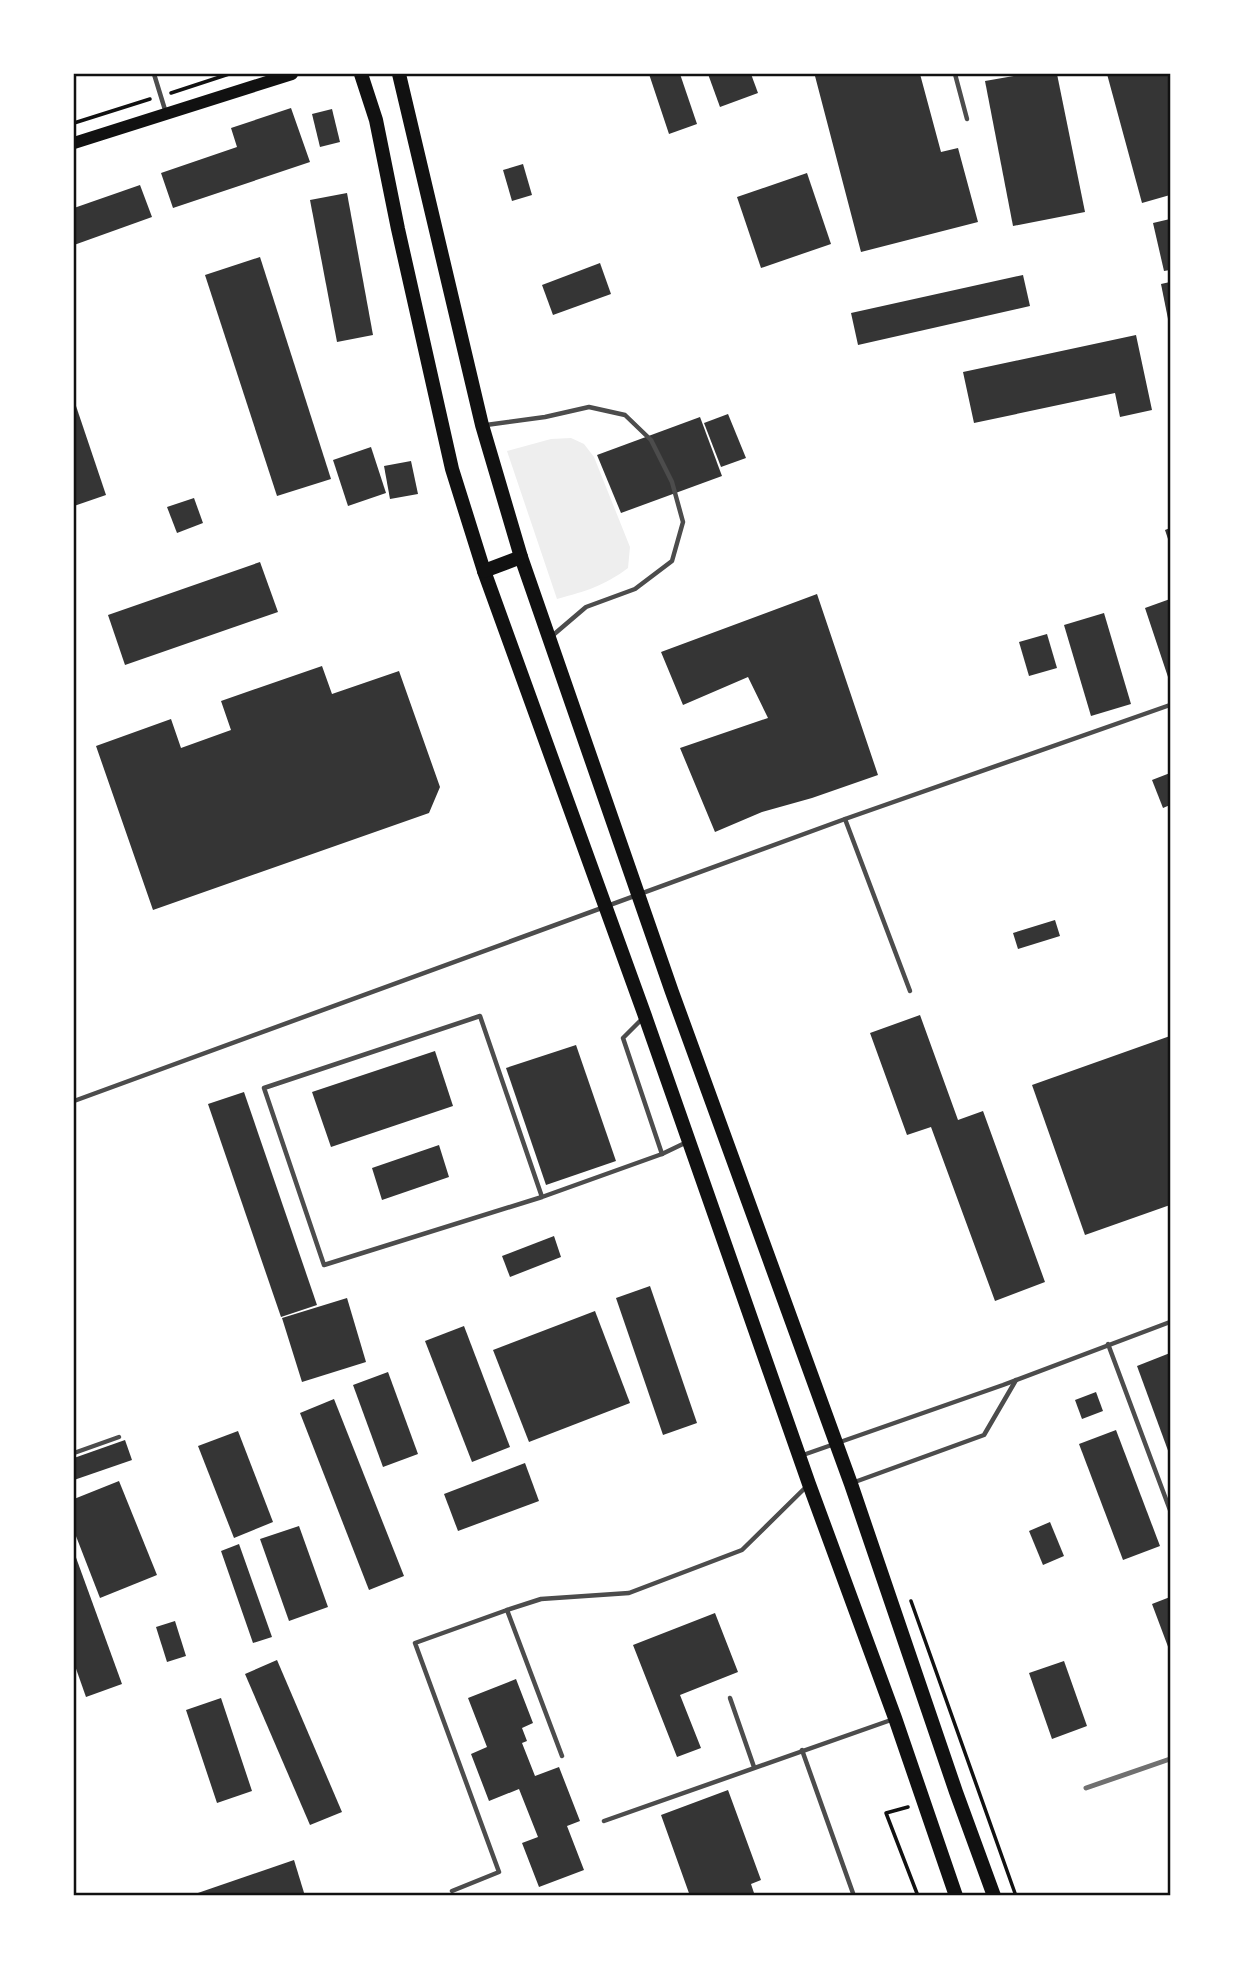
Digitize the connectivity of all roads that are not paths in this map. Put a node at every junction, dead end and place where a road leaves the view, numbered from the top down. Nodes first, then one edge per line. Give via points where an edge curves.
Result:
1 (154, 74) edge
2 (292, 74) edge
3 (361, 74) edge
4 (399, 74) edge
5 (955, 74) edge
6 (166, 113) junction
7 (967, 120) dead end
8 (74, 143) edge
9 (482, 425) junction
10 (521, 557) junction
11 (484, 571) junction
12 (548, 639) junction
13 (1171, 705) edge
14 (845, 819) junction
15 (639, 895) junction
16 (605, 908) junction
17 (910, 991) dead end
18 (645, 1016) junction
19 (74, 1101) edge
20 (688, 1141) junction
21 (662, 1154) junction
22 (542, 1197) junction
23 (1171, 1322) edge
24 (1108, 1345) junction
25 (1016, 1380) junction
26 (119, 1437) dead end
27 (835, 1443) junction
28 (74, 1453) edge
29 (799, 1457) junction
30 (809, 1484) junction
31 (851, 1484) junction
32 (1171, 1510) edge
33 (507, 1610) junction
34 (730, 1698) dead end
35 (895, 1718) junction
36 (803, 1751) junction
37 (562, 1756) dead end
38 (754, 1767) junction
39 (604, 1821) dead end
40 (452, 1891) dead end
41 (854, 1895) edge
42 (956, 1895) edge
43 (994, 1895) edge

1 - 6 lane
2 - 6 main road
3 - 11 highway via 376,120 452,469
4 - 9 highway
5 - 7 lane
6 - 8 main road
9 - 10 highway
9 - 12 lane via 589,407 625,415 651,440 672,482 683,523 672,561 635,589 586,607
10 - 11 highway
10 - 12 highway
11 - 16 highway
12 - 15 highway
13 - 14 lane
14 - 15 lane
14 - 17 lane
15 - 16 lane
15 - 27 highway
16 - 18 highway
16 - 19 lane
18 - 20 highway
18 - 21 lane via 623,1038
20 - 21 lane
20 - 29 highway
21 - 22 lane
22 - 22 lane via 480,1016 264,1088 324,1265
23 - 24 lane
24 - 25 lane
24 - 32 lane
25 - 27 lane
25 - 31 lane via 984,1435
26 - 28 lane
27 - 29 lane
27 - 31 highway
29 - 30 highway
30 - 33 lane via 742,1550 629,1593 541,1599
30 - 35 highway
31 - 43 highway
33 - 37 lane
33 - 40 lane via 415,1643 499,1872
34 - 38 lane
35 - 36 lane
35 - 42 highway
36 - 38 lane
36 - 41 lane
38 - 39 lane

